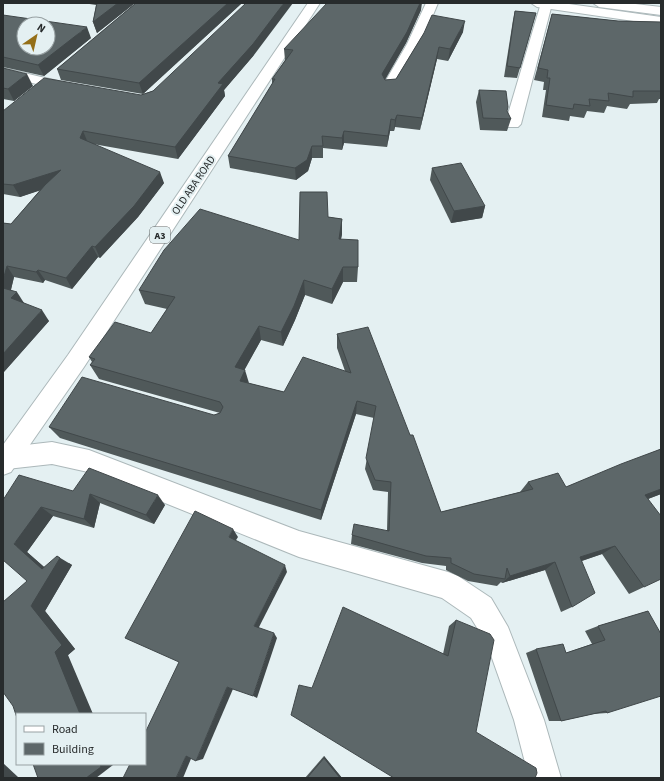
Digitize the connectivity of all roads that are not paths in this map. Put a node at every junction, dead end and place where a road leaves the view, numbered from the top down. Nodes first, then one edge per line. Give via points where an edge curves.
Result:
1 (314, 3) edge
2 (432, 3) edge
3 (599, 3) edge
4 (541, 4) edge
5 (661, 11) edge
6 (661, 21) edge
7 (3, 72) edge
8 (59, 73) edge
9 (389, 87) edge
10 (41, 88) junction
11 (85, 91) edge
12 (513, 124) dead end
13 (4, 460) edge
14 (545, 778) edge

1 - 13 main road, OLD ABA ROAD / A3 via 76,361
2 - 9 main road via 414,44
3 - 5 main road
4 - 6 main road
4 - 12 main road
7 - 10 main road
8 - 10 main road
10 - 11 main road
13 - 14 main road via 52,453 89,461 299,544 448,586 482,608 498,637 529,720

